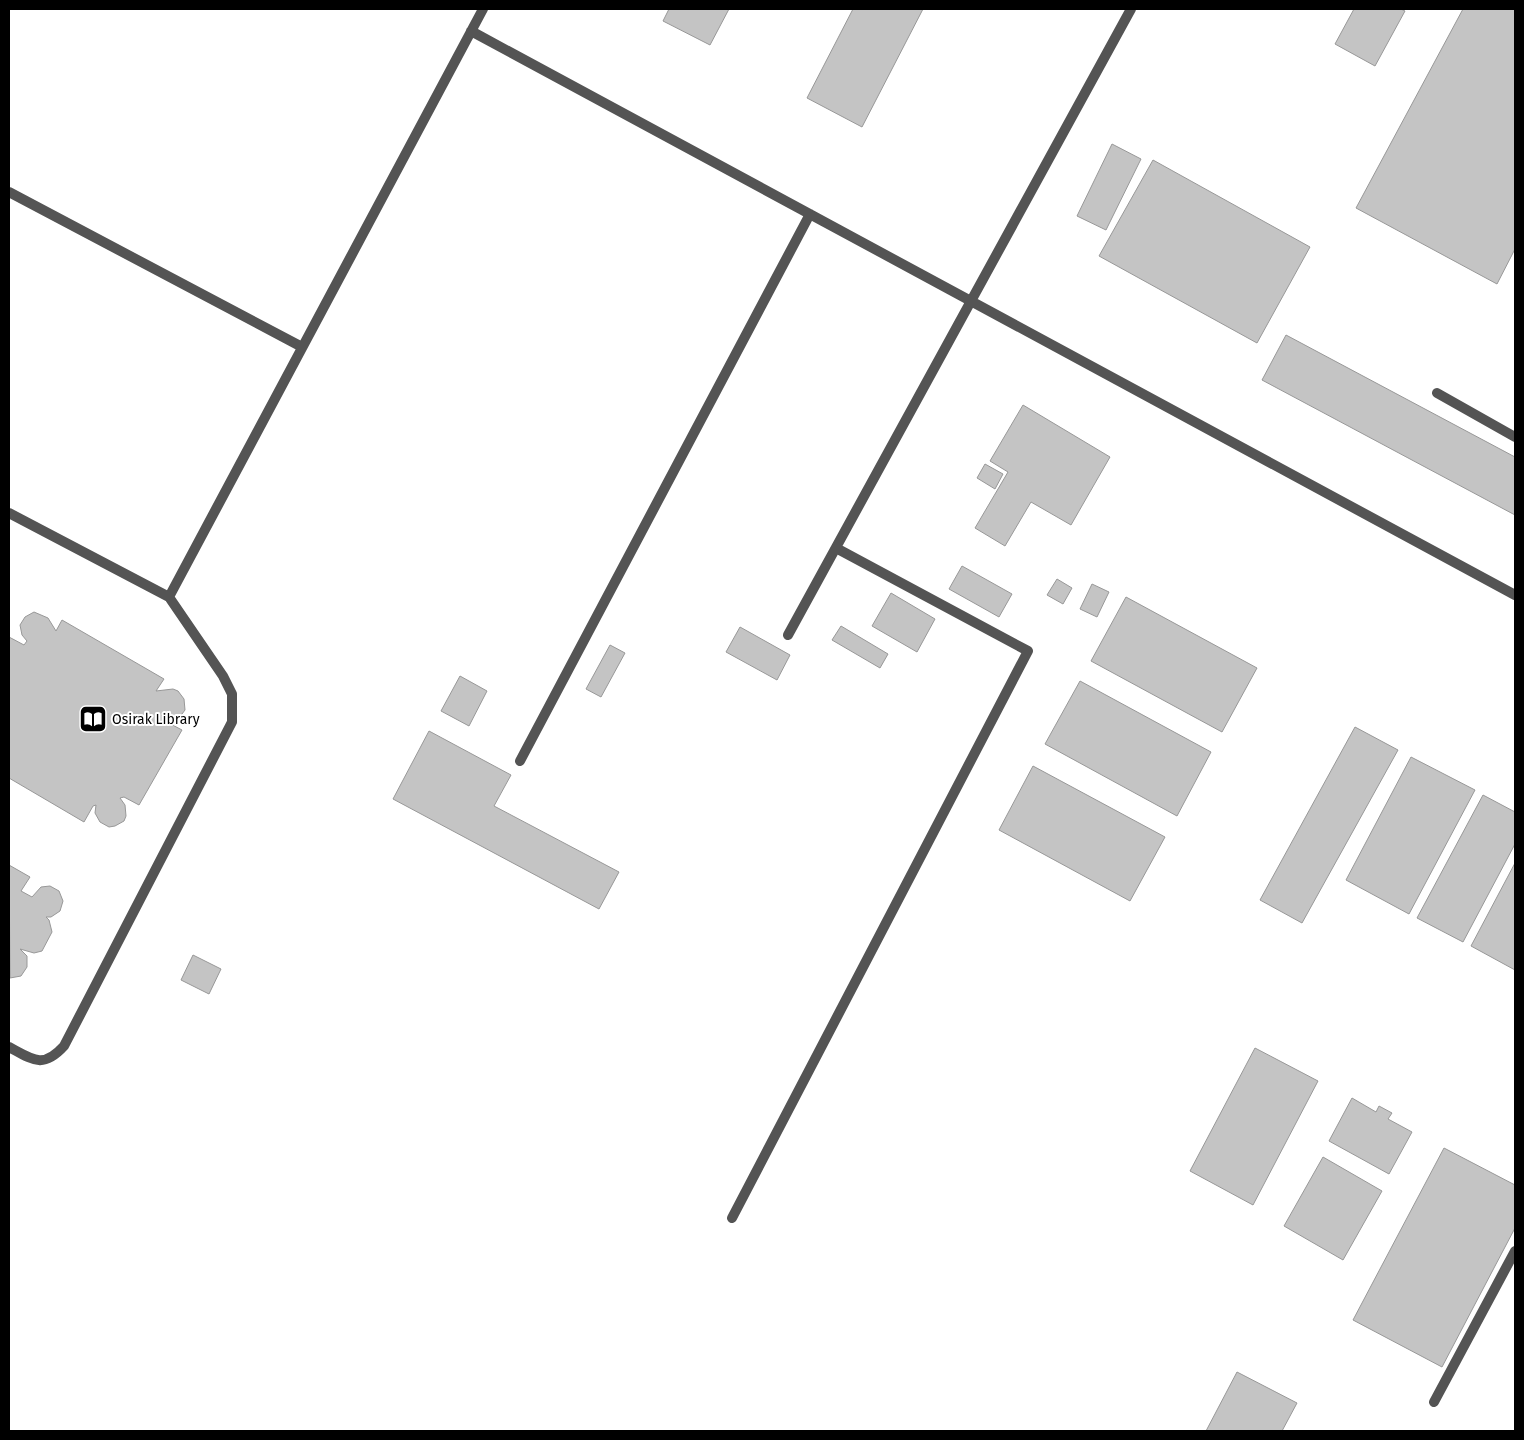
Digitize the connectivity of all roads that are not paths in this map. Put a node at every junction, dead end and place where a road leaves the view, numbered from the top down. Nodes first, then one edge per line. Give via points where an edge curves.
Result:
1 (483, 9) edge
2 (1131, 9) edge
3 (471, 31) junction
4 (9, 192) edge
5 (810, 214) junction
6 (972, 302) junction
7 (302, 347) junction
8 (1437, 393) dead end
9 (1515, 437) edge
10 (9, 513) edge
11 (836, 548) junction
12 (1515, 595) edge
13 (169, 597) junction
14 (788, 635) dead end
15 (520, 761) dead end
16 (9, 1047) edge
17 (732, 1218) dead end
18 (1515, 1251) edge
19 (1434, 1402) dead end

1 - 3 lane
2 - 6 lane
3 - 5 lane
3 - 7 lane
4 - 7 lane
5 - 6 lane
5 - 15 lane
6 - 11 lane
6 - 12 lane
7 - 13 lane
8 - 9 lane
10 - 13 lane
11 - 14 lane
11 - 17 lane via 1028,651
13 - 16 lane via 223,676 232,694 232,722 64,1046 45,1061 34,1061
18 - 19 lane

